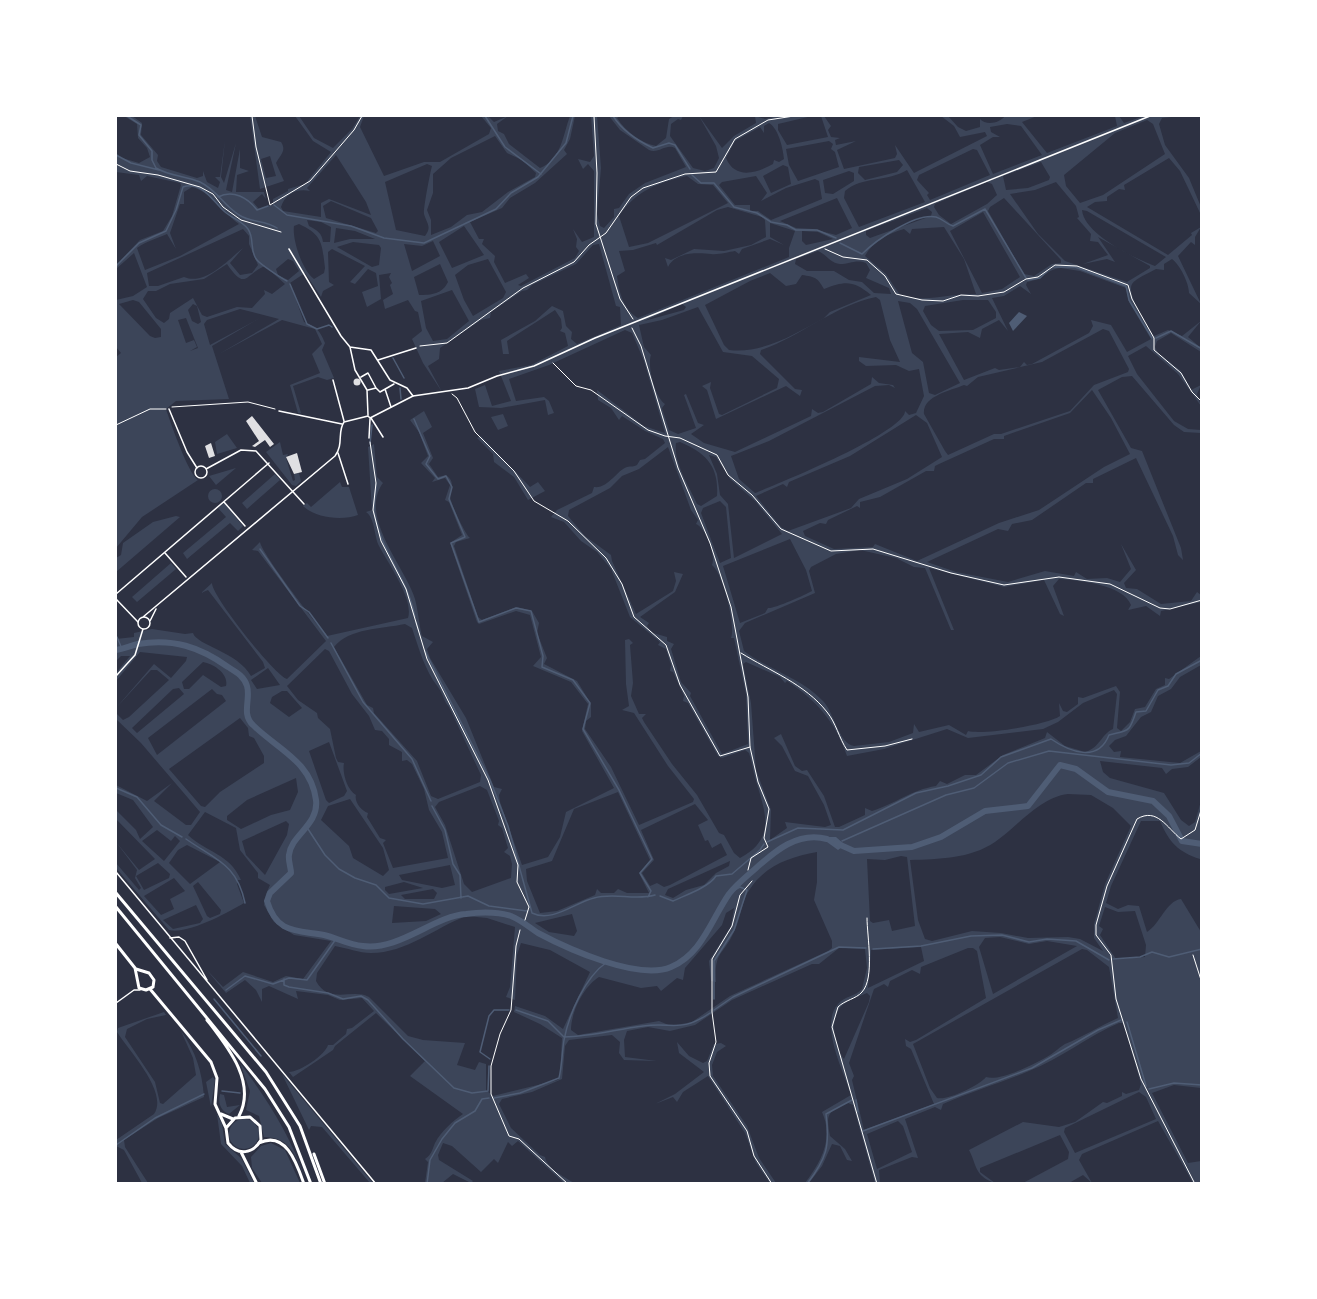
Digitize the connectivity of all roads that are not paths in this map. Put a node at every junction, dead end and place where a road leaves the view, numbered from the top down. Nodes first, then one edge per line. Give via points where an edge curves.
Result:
1 (1150, 116) edge
2 (289, 249) dead end
3 (350, 347) junction
4 (416, 348) road end
5 (378, 360) junction
6 (360, 377) junction
7 (333, 380) dead end
8 (395, 384) junction
9 (376, 388) junction
10 (385, 389) junction
11 (367, 390) junction
12 (413, 396) junction
13 (392, 408) junction
14 (170, 409) road end
15 (279, 411) road end
16 (369, 417) junction
17 (343, 423) junction
18 (383, 437) dead end
19 (369, 438) road end
20 (338, 452) junction
21 (269, 462) junction
22 (197, 468) junction
23 (206, 469) junction
24 (348, 484) dead end
25 (293, 491) junction
26 (224, 501) junction
27 (304, 504) dead end
28 (245, 526) dead end
29 (165, 552) junction
30 (186, 577) dead end
31 (116, 594) edge
32 (116, 599) edge
33 (157, 608) junction
34 (143, 617) junction
35 (138, 622) junction
36 (150, 622) junction
37 (143, 629) junction
38 (116, 676) edge
39 (116, 872) edge
40 (116, 893) edge
41 (116, 907) edge
42 (170, 938) junction
43 (116, 944) edge
44 (165, 966) junction
45 (135, 968) junction
46 (143, 973) junction
47 (138, 976) junction
48 (208, 983) junction
49 (137, 985) junction
50 (151, 988) junction
51 (141, 989) junction
52 (134, 990) junction
53 (116, 1004) edge
54 (219, 1113) junction
55 (239, 1116) junction
56 (233, 1119) junction
57 (226, 1128) junction
58 (260, 1143) junction
59 (249, 1151) junction
60 (240, 1152) junction
61 (246, 1161) junction
62 (257, 1184) edge
63 (304, 1184) edge
64 (311, 1184) edge
65 (323, 1184) edge
66 (376, 1184) edge

1 - 12 street via 549,360 451,392
2 - 3 street
3 - 5 street via 371,350
3 - 6 street
4 - 5 street
5 - 8 street
6 - 9 street via 368,374
6 - 11 street
7 - 17 street
8 - 10 street
8 - 12 street via 407,388
9 - 10 street via 380,392
9 - 11 street
10 - 13 street
11 - 16 street
12 - 13 street
13 - 16 street
14 - 22 street
15 - 17 street
16 - 17 street
16 - 18 street
16 - 19 street
17 - 20 street
20 - 24 street
20 - 25 street
21 - 23 street via 256,451 246,450
21 - 25 street
21 - 26 street
22 - 23 street
22 - 23 street via 195,474 200,478 205,476
25 - 27 street
25 - 33 street
26 - 28 street
26 - 29 street
29 - 30 street
29 - 31 street
32 - 35 street
33 - 34 street
33 - 36 street
34 - 35 street
34 - 36 street
35 - 37 street
36 - 37 street
37 - 38 street via 137,651
39 - 42 street
40 - 65 highway via 266,1072 300,1126
41 - 44 highway
42 - 48 street
42 - 48 street via 185,940
43 - 45 highway
44 - 55 highway via 236,1063 247,1094
44 - 64 highway via 272,1098 289,1127
45 - 46 highway
45 - 47 highway
46 - 47 highway
46 - 50 highway via 153,976
47 - 49 highway
48 - 66 street
49 - 51 highway
49 - 52 street
50 - 51 highway
50 - 54 highway via 211,1062 217,1078 215,1104
51 - 52 street
52 - 53 street
54 - 56 highway
54 - 57 highway
55 - 56 highway
55 - 58 highway via 258,1122 262,1132
56 - 57 highway
57 - 60 highway via 228,1143
58 - 59 highway
58 - 63 highway via 273,1140 287,1148
59 - 60 highway
59 - 61 highway
60 - 61 highway
61 - 62 highway

